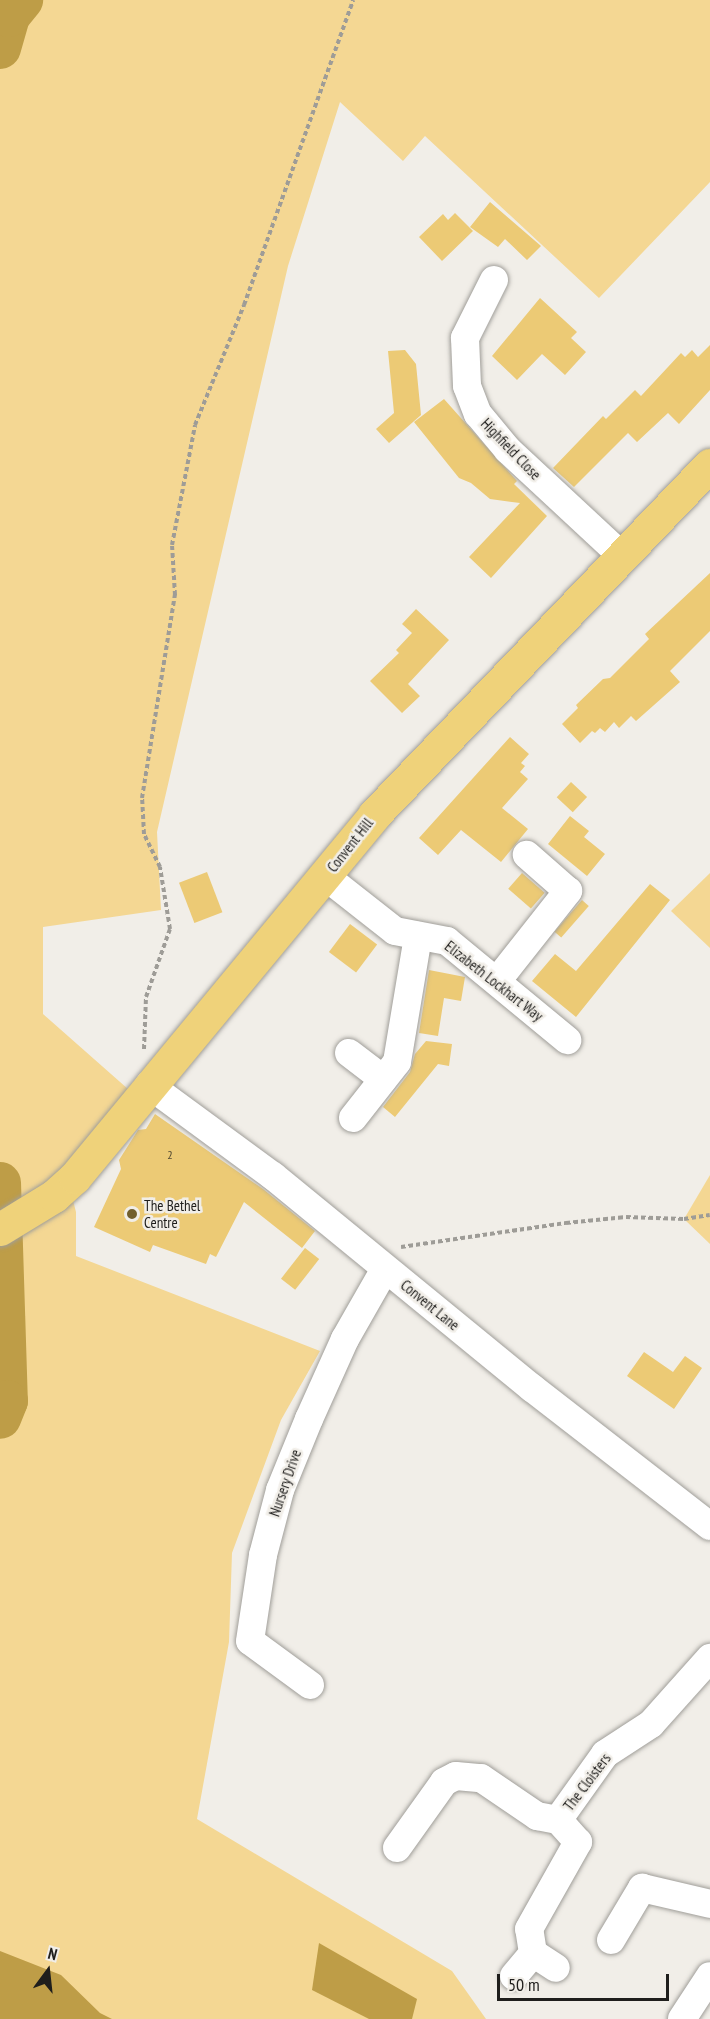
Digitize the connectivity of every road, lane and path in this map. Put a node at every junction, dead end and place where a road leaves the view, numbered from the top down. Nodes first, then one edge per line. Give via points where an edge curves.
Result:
1 (354, 0) edge
2 (494, 280) dead end
3 (710, 465) edge
4 (622, 556) junction
5 (527, 855) dead end
6 (326, 876) junction
7 (418, 936) junction
8 (497, 981) junction
9 (567, 1040) dead end
10 (144, 1052) dead end
11 (349, 1053) dead end
12 (383, 1079) junction
13 (149, 1085) junction
14 (353, 1118) dead end
15 (710, 1215) edge
16 (0, 1229) edge
17 (385, 1269) junction
18 (710, 1526) edge
19 (710, 1658) edge
20 (310, 1685) dead end
21 (558, 1820) junction
22 (397, 1848) dead end
23 (710, 1904) edge
24 (611, 1940) dead end
25 (531, 1941) junction
26 (556, 1968) dead end
27 (514, 1976) dead end
28 (710, 1976) edge
29 (682, 2019) edge

1 - 10 path via 244,304 195,425 172,545 175,595 142,798 144,834 160,867 170,929 146,997
2 - 4 street, Highfield Close via 465,338 466,386 478,414 508,450
3 - 4 main road, Convent Hill
4 - 6 main road, Convent Hill via 374,815
5 - 8 street via 568,891
6 - 7 street, Elizabeth Lockhart Way via 395,931
6 - 13 main road, Convent Hill
7 - 8 street, Elizabeth Lockhart Way via 447,941
7 - 12 street via 396,1062
8 - 9 street, Elizabeth Lockhart Way
11 - 12 street
12 - 14 street
13 - 16 main road, Convent Hill via 75,1177 54,1196
13 - 17 street, Convent Lane via 273,1176
15 - 17 path via 684,1220 626,1217 566,1222 400,1247
17 - 18 street, Convent Lane
17 - 20 street, Nursery Drive via 345,1339 309,1419 280,1490 263,1555 250,1641
19 - 21 street, The Cloisters via 651,1725 605,1754
21 - 22 street via 537,1816 481,1778 456,1776 444,1782
21 - 25 street, The Cloisters via 578,1842
23 - 24 street via 642,1888
25 - 26 street
25 - 27 street
28 - 29 street

